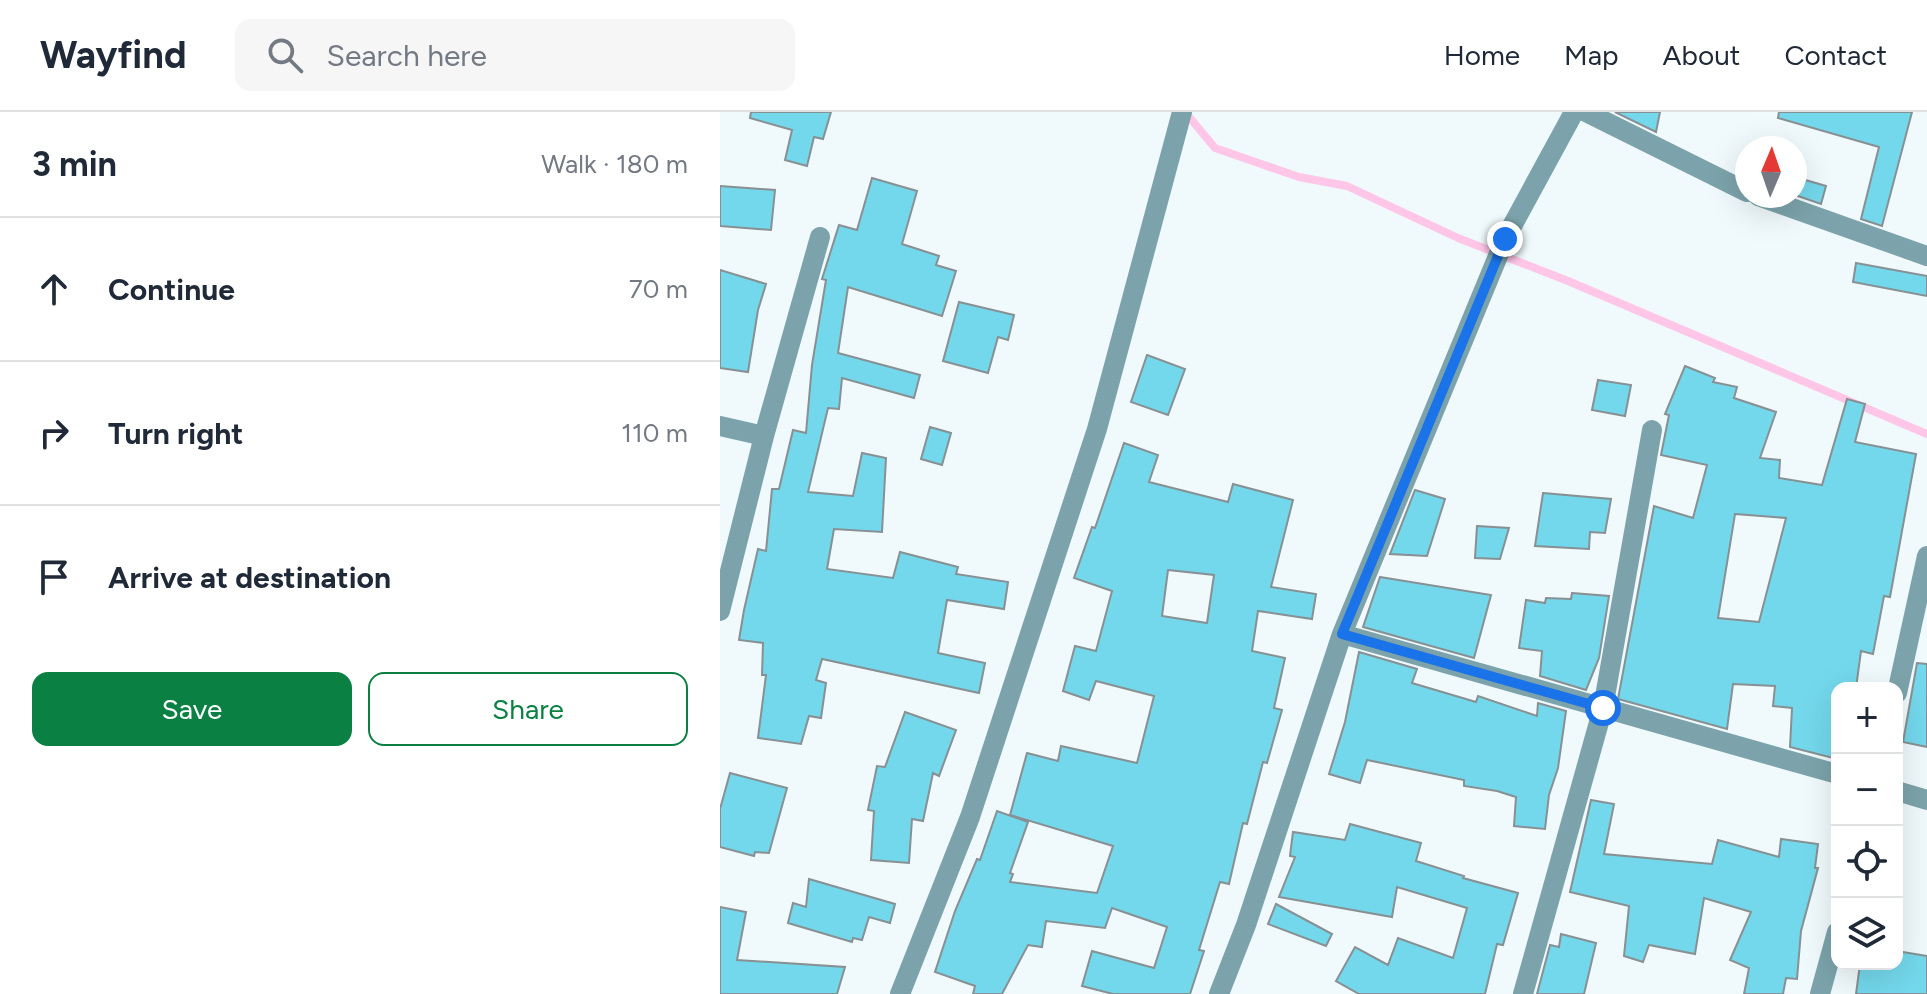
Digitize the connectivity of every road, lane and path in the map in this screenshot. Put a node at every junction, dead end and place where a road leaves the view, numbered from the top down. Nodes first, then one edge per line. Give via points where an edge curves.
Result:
1 (1182, 112) edge
2 (1574, 112) edge
3 (1586, 112) edge
4 (1735, 186) edge
5 (1792, 208) edge
6 (820, 237) dead end
7 (1927, 256) edge
8 (720, 426) edge
9 (1652, 430) dead end
10 (764, 436) junction
11 (1927, 556) edge
12 (720, 611) edge
13 (1342, 634) junction
14 (1899, 682) edge
15 (1603, 708) junction
16 (1831, 772) edge
17 (1903, 793) edge
18 (1927, 800) edge
19 (1831, 954) edge
20 (900, 994) edge
21 (1219, 994) edge
22 (1523, 994) edge
23 (1820, 994) edge

1 - 20 street via 1097,429 970,817
2 - 13 street via 1505,239
3 - 4 street
5 - 7 street
6 - 10 street
8 - 10 street
9 - 15 street
10 - 12 street
11 - 14 street
13 - 15 street
13 - 21 street
15 - 16 street
15 - 22 street
17 - 18 street
19 - 23 street

